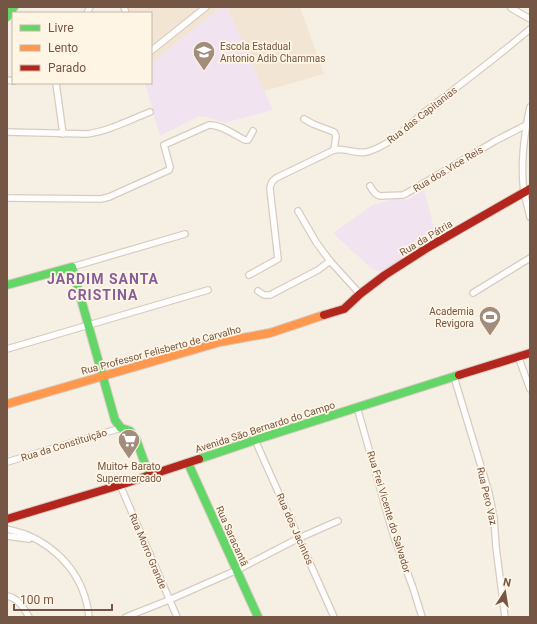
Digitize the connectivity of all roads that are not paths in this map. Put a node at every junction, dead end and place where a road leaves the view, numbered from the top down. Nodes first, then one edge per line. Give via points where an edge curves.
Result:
1 (14, 7) edge
2 (206, 7) edge
3 (511, 8) dead end
4 (7, 17) edge
5 (530, 19) edge
6 (530, 29) edge
7 (152, 50) edge
8 (55, 84) edge
9 (530, 107) edge
10 (150, 112) dead end
11 (304, 119) dead end
12 (526, 125) junction
13 (253, 131) dead end
14 (7, 132) edge
15 (63, 134) junction
16 (334, 150) junction
17 (370, 186) dead end
18 (527, 190) edge
19 (7, 198) edge
20 (298, 211) dead end
21 (530, 217) edge
22 (185, 234) dead end
23 (530, 258) edge
24 (330, 261) junction
25 (72, 266) junction
26 (249, 275) dead end
27 (7, 285) edge
28 (208, 290) dead end
29 (258, 291) dead end
30 (473, 293) dead end
31 (360, 294) junction
32 (344, 309) joint
33 (87, 325) junction
34 (7, 349) edge
35 (530, 353) edge
36 (518, 356) junction
37 (102, 376) junction
38 (454, 377) junction
39 (530, 389) edge
40 (7, 404) edge
41 (357, 407) junction
42 (121, 428) junction
43 (255, 440) junction
44 (7, 462) edge
45 (188, 463) junction
46 (149, 475) junction
47 (120, 485) junction
48 (7, 519) edge
49 (338, 521) dead end
50 (7, 529) edge
51 (7, 536) edge
52 (299, 538) junction
53 (37, 541) junction
54 (237, 570) junction
55 (7, 596) edge
56 (169, 600) junction
57 (29, 617) edge
58 (90, 617) edge
59 (126, 617) edge
60 (177, 617) edge
61 (258, 617) edge
62 (334, 617) edge
63 (422, 617) edge
64 (505, 617) edge

1 - 4 street
2 - 7 street
3 - 5 street
6 - 16 street, Rua das Capitanias via 381,147 363,153
8 - 15 street
9 - 12 street
10 - 15 street via 97,133
11 - 16 street via 334,132
12 - 17 street, Rua dos Vice Reis via 403,195 380,196 374,193
12 - 18 street via 522,169
13 - 19 street via 248,140 245,140 219,126 210,125 164,145 169,170 102,199
14 - 15 street
16 - 26 street via 272,181 270,189 278,259
18 - 21 street
18 - 31 street, Rua da Pátria via 427,248
20 - 24 street
22 - 25 street
23 - 30 street
24 - 29 street via 270,295
24 - 31 street
25 - 27 street
25 - 33 street
28 - 33 street
31 - 32 street, Rua da Pátria
32 - 37 street, Rua Professor Felisberto de Carvalho via 270,333 220,342
33 - 34 street
33 - 37 street
35 - 36 street, Avenida São Bernardo do Campo
36 - 38 street, Avenida São Bernardo do Campo
36 - 39 street
37 - 40 street, Rua Professor Felisberto de Carvalho
37 - 42 street via 114,420
38 - 41 street, Avenida São Bernardo do Campo
38 - 64 street, Rua Pero Vaz via 494,518
41 - 43 street, Avenida São Bernardo do Campo
41 - 63 street, Rua Frei Vicente do Salvador via 393,534
42 - 44 street, Rua da Constituição
42 - 46 street via 130,431 136,438
43 - 45 street, Avenida São Bernardo do Campo
43 - 52 street, Rua dos Jacintos
45 - 46 street, Avenida São Bernardo do Campo
45 - 54 street, Rua Saracantã
46 - 47 street, Avenida São Bernardo do Campo
47 - 48 street, Avenida São Bernardo do Campo
47 - 56 street, Rua Morro Grande
49 - 52 street
50 - 53 street
51 - 53 street
52 - 54 street
52 - 62 street, Rua dos Jacintos
53 - 58 street via 57,554 74,573 85,595
54 - 56 street
54 - 61 street, Rua Saracantã
55 - 57 street via 18,602
56 - 59 street
56 - 60 street, Rua Morro Grande

